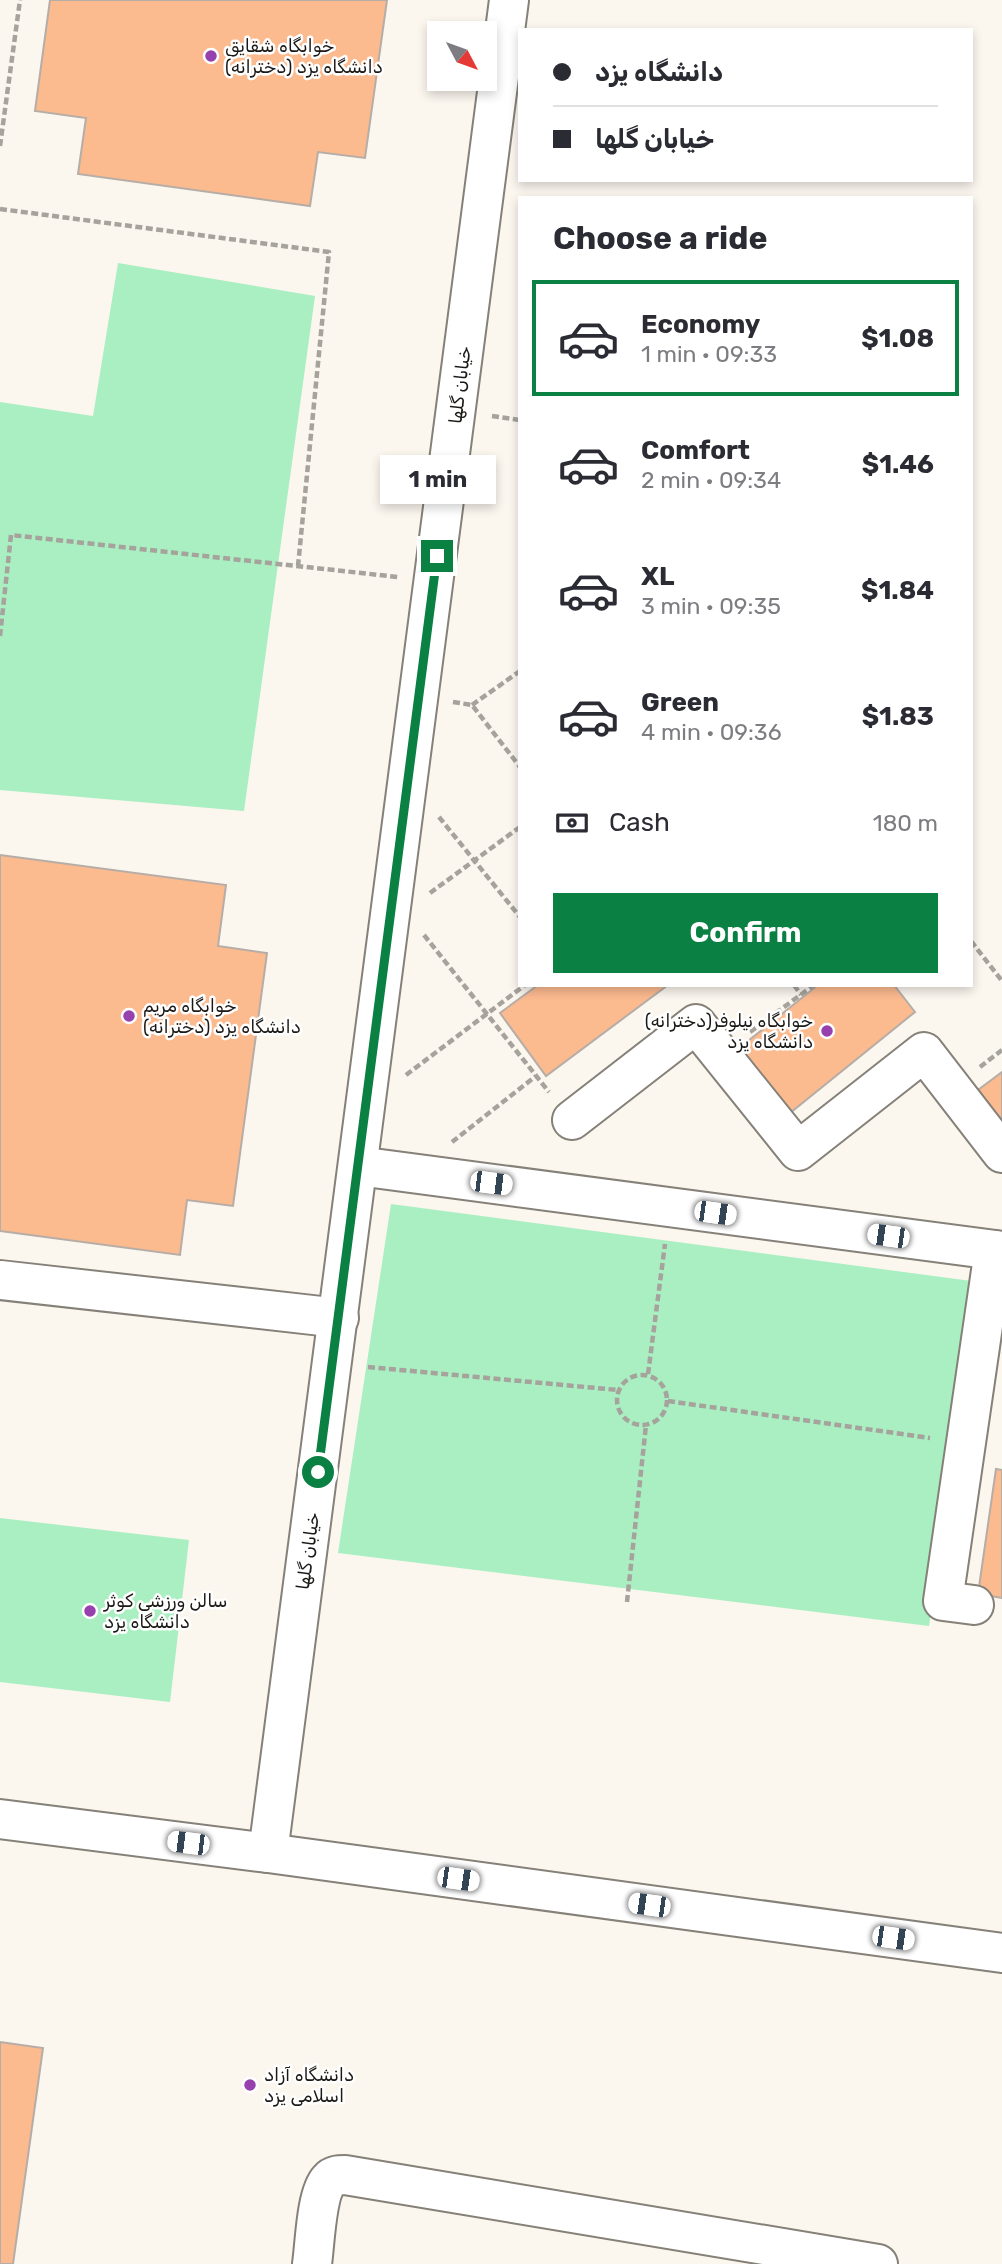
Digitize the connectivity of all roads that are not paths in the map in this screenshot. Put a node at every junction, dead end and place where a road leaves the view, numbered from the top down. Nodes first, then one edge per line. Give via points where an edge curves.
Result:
1 (509, 0) edge
2 (572, 1120) road end
3 (1002, 1153) edge
4 (358, 1166) junction
5 (998, 1251) edge
6 (0, 1280) edge
7 (338, 1318) junction
8 (974, 1605) dead end
9 (0, 1819) edge
10 (268, 1853) junction
11 (1002, 1953) edge
12 (312, 2264) edge
13 (877, 2264) edge

1 - 4 lane, خیابان گلها via 408,778 398,916
2 - 3 lane via 696,1024 798,1151 924,1052
4 - 5 lane
4 - 7 lane, خیابان گلها
5 - 8 lane via 943,1601
6 - 7 lane
7 - 10 lane, خیابان گلها
9 - 10 lane
10 - 11 lane
12 - 13 lane via 322,2194 328,2180 345,2175

